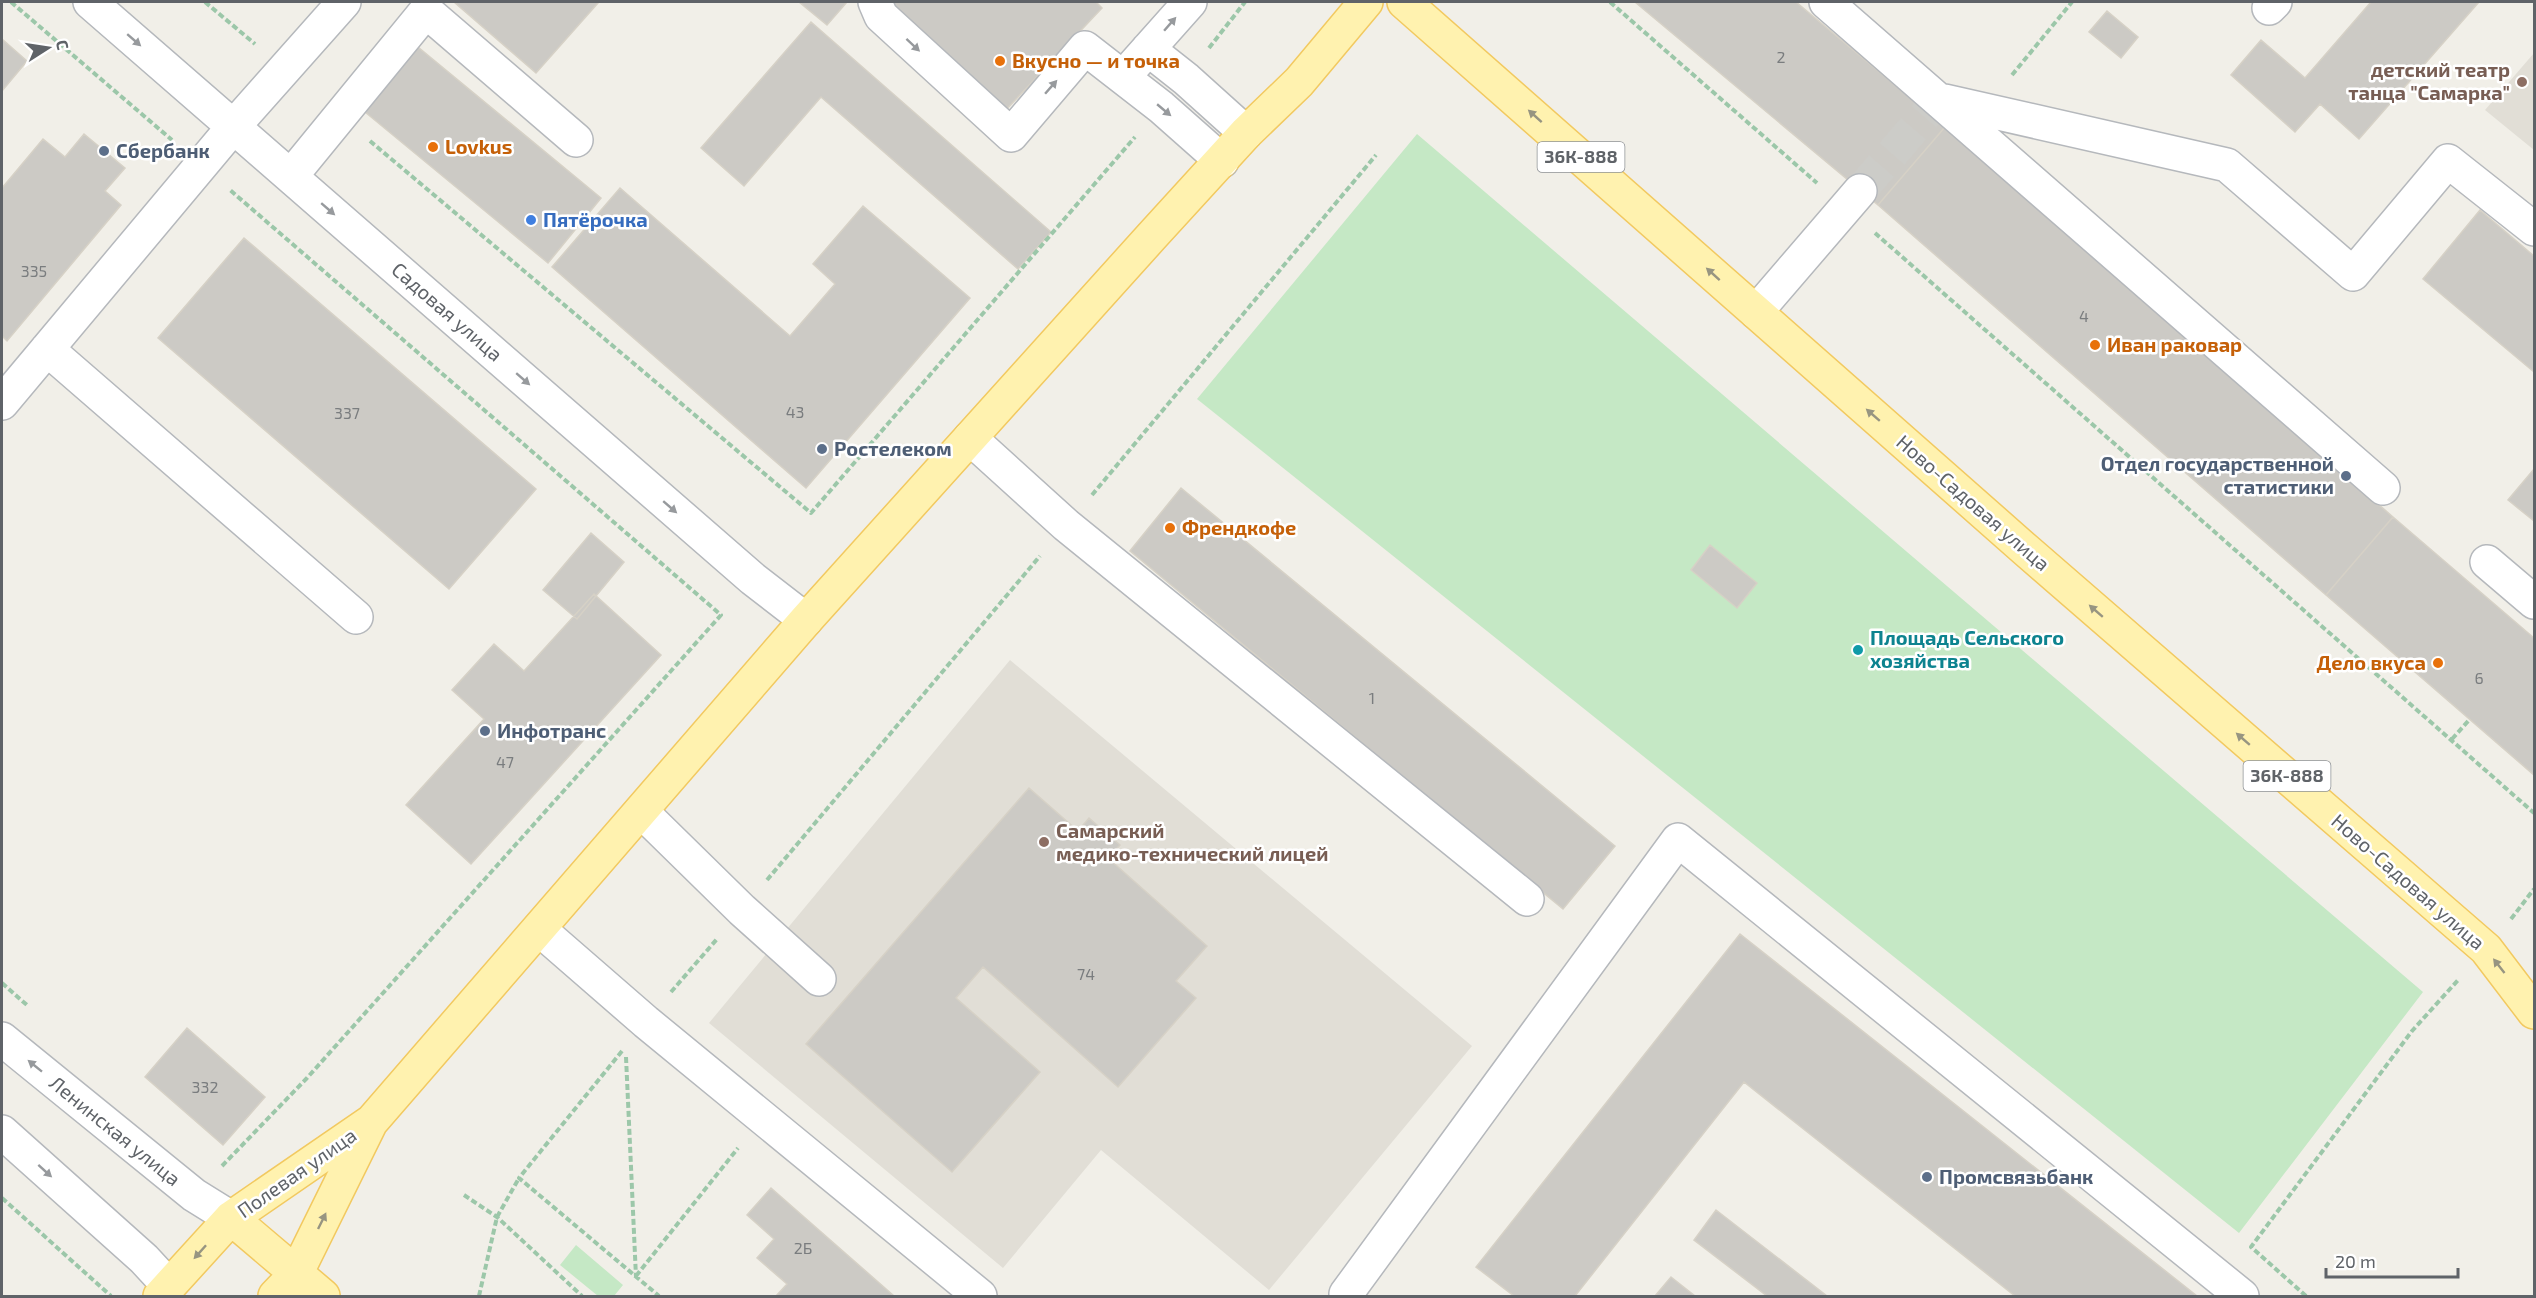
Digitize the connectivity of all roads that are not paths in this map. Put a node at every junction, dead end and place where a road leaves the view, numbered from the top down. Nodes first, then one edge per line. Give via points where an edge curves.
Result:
1 (90, 2) edge
2 (344, 2) edge
3 (875, 2) edge
4 (1190, 2) edge
5 (1366, 2) edge
6 (1404, 2) edge
7 (1826, 2) edge
8 (1148, 49) junction
9 (1123, 78) junction
10 (1933, 106) junction
11 (234, 126) junction
12 (1246, 133) junction
13 (576, 140) dead end
14 (1222, 161) junction
15 (291, 176) junction
16 (1853, 199) tunnel mouth
17 (2535, 229) edge
18 (1756, 312) junction
19 (47, 350) junction
20 (2, 403) edge
21 (970, 438) junction
22 (2384, 488) dead end
23 (2487, 562) dead end
24 (2535, 602) edge
25 (356, 617) dead end
26 (806, 620) junction
27 (641, 811) junction
28 (1527, 899) dead end
29 (539, 929) junction
30 (819, 979) dead end
31 (2535, 1012) edge
32 (2, 1039) edge
33 (372, 1120) junction
34 (2, 1132) edge
35 (231, 1218) junction
36 (285, 1285) edge
37 (170, 1293) edge
38 (323, 1296) edge
39 (980, 1296) edge
40 (1349, 1296) edge
41 (2242, 1296) edge

1 -> 11 street, Садовая улица
2 - 11 street
3 -> 9 street via 881,16 1011,135 1086,48
8 -> 4 street
5 - 12 main road via 1299,82
18 -> 6 main road, Ново-Садовая улица / 36К-888
7 - 10 street
8 - 9 street
8 - 12 street
9 -> 14 street
10 - 17 street via 1984,110 2228,165 2353,274 2448,161
10 - 22 street
11 - 15 street, Садовая улица
11 - 19 street
12 - 14 main road
13 - 15 street via 426,11
14 - 21 main road
15 -> 26 street, Садовая улица via 753,579
16 - 18 street
31 -> 18 main road, Ново-Садовая улица / 36К-888 via 2486,949
19 - 20 street
19 - 25 street
21 - 26 main road
21 - 28 street via 1066,525
23 - 24 street
26 - 27 main road
27 - 29 main road
27 - 30 street
29 - 33 main road
29 - 39 street via 646,1022
35 -> 32 street, Ленинская улица via 194,1196
33 - 35 main road, Полевая улица
36 -> 33 main road, Полевая улица
34 -> 37 street via 144,1259
35 - 36 main road
35 -> 37 main road, Полевая улица
36 - 38 main road
40 - 41 street via 1346,1294 1678,840

